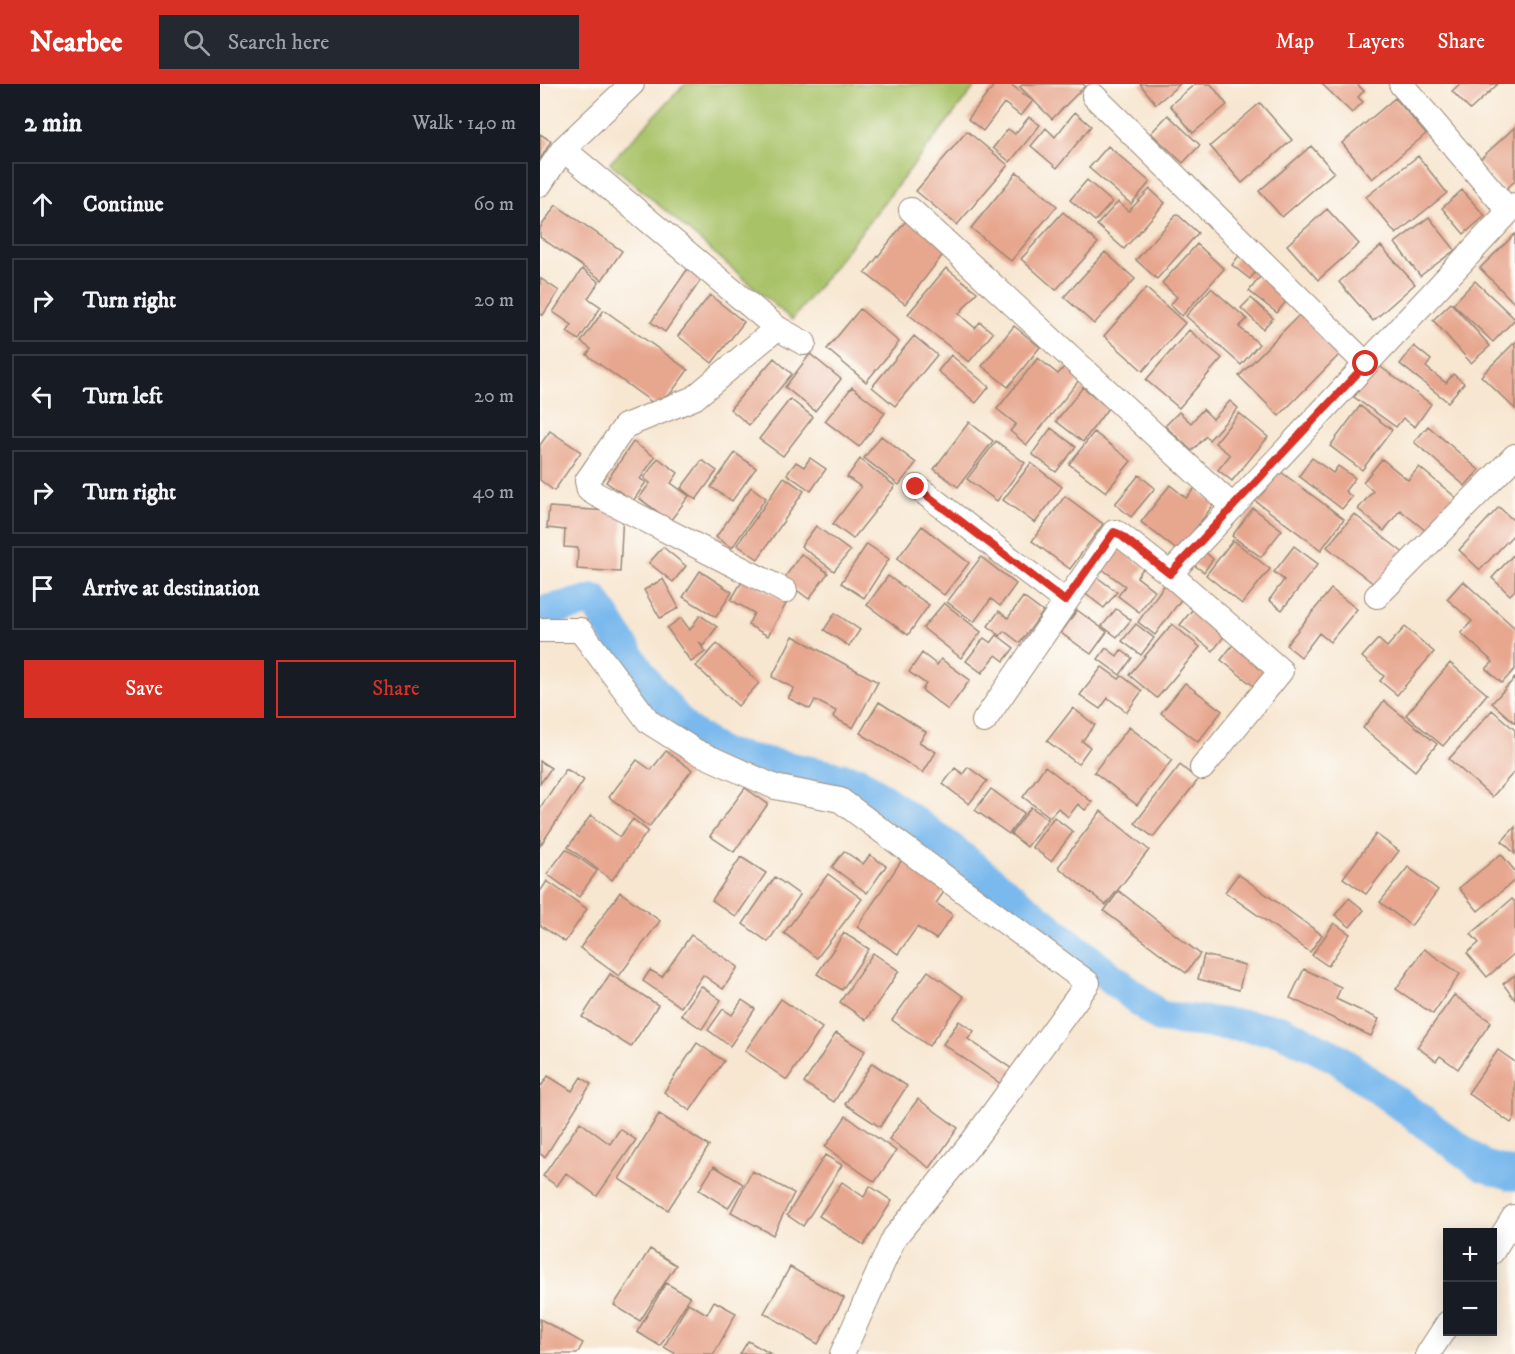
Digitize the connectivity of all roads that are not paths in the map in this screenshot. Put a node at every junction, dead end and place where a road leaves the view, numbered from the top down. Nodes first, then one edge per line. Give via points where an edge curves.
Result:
1 (632, 84) edge
2 (1401, 84) edge
3 (1094, 96) dead end
4 (563, 149) junction
5 (540, 184) edge
6 (1512, 208) edge
7 (911, 210) dead end
8 (777, 328) junction
9 (804, 343) dead end
10 (1366, 364) junction
11 (1515, 456) edge
12 (916, 487) dead end
13 (1233, 507) junction
14 (1170, 574) junction
15 (785, 591) dead end
16 (1377, 596) dead end
17 (1065, 601) junction
18 (540, 630) edge
19 (984, 721) dead end
20 (1202, 768) dead end
21 (1514, 1217) edge
22 (1497, 1244) edge
23 (1443, 1331) edge
24 (842, 1354) edge
25 (1428, 1354) edge

1 - 4 street
2 - 6 street
3 - 10 street
4 - 5 street
4 - 8 street
6 - 10 street
7 - 13 street
8 - 9 street
8 - 15 street via 694,398 625,426 587,481 589,490 597,495
10 - 13 street
11 - 16 street
12 - 17 street
13 - 14 street
14 - 17 street via 1114,532
14 - 20 street via 1281,670
17 - 19 street
18 - 24 street via 580,630 649,722 695,751 775,787 840,800 1088,983 973,1141 894,1238
21 - 22 street
23 - 25 street

